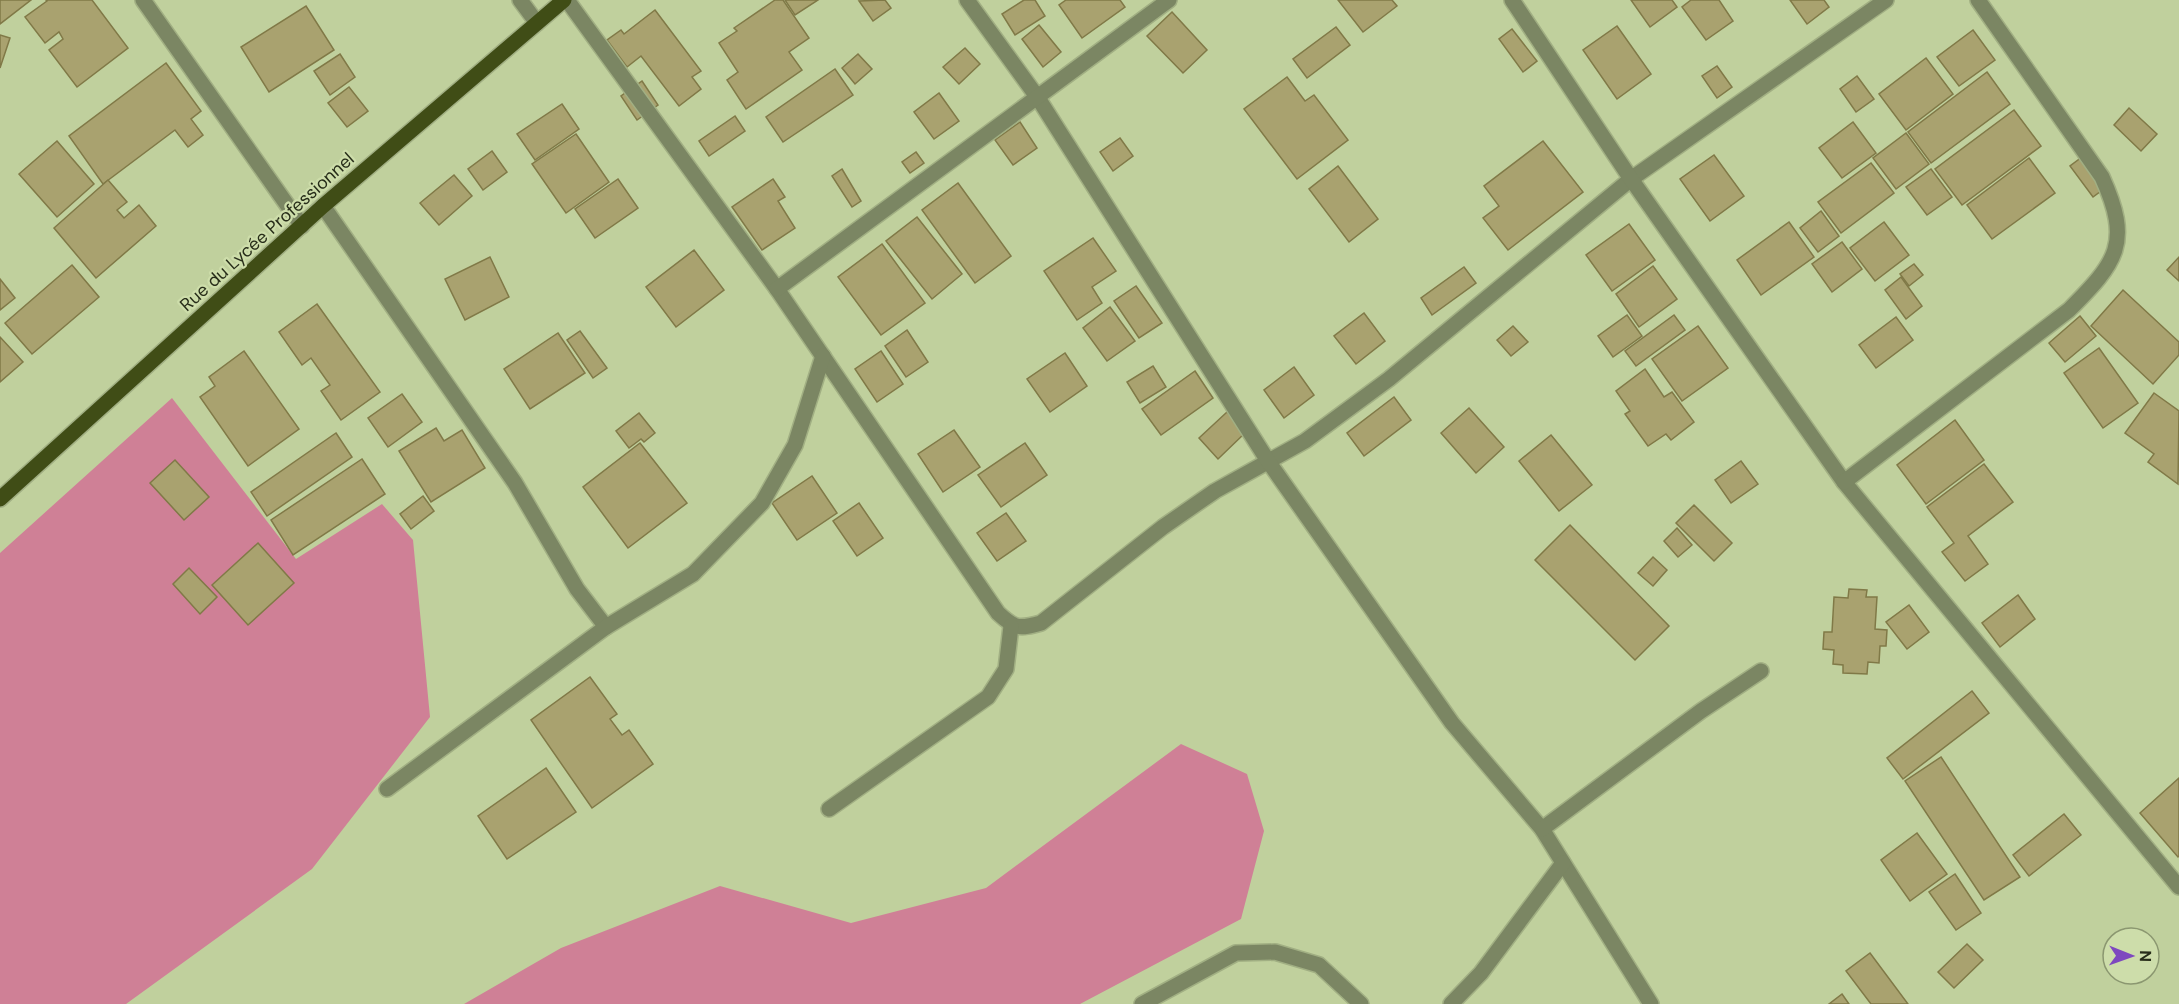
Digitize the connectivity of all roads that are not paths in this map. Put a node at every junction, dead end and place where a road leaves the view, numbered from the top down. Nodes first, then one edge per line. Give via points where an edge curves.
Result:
1 (142, 0) edge
2 (520, 0) edge
3 (565, 0) edge
4 (967, 0) edge
5 (1169, 0) edge
6 (1512, 0) edge
7 (1886, 0) edge
8 (1978, 0) edge
9 (537, 23) junction
10 (1038, 98) junction
11 (1632, 179) junction
12 (323, 206) junction
13 (302, 226) junction
14 (777, 289) junction
15 (823, 356) junction
16 (1268, 461) junction
17 (1844, 482) junction
18 (0, 499) edge
19 (1011, 626) junction
20 (606, 627) junction
21 (1761, 671) dead end
22 (387, 789) dead end
23 (829, 809) dead end
24 (1542, 829) junction
25 (1563, 863) junction
26 (2179, 887) edge
27 (1142, 1004) edge
28 (1361, 1004) edge
29 (1451, 1004) edge
30 (1651, 1004) edge

1 - 13 street
2 - 9 street
3 - 9 main road, Rue du Lycée Professionnel
3 - 14 street
4 - 10 street
5 - 10 street
6 - 11 street
7 - 11 street
8 - 17 street via 2102,177 2114,202 2118,236 2112,260 2070,310
9 - 12 main road, Rue du Lycée Professionnel
10 - 14 street
10 - 16 street
11 - 16 street via 1389,379 1305,441
11 - 17 street
12 - 13 main road, Rue du Lycée Professionnel
12 - 20 street via 514,483 577,589
13 - 18 main road, Rue du Lycée Professionnel
14 - 15 street
15 - 19 street via 998,613
15 - 20 street via 795,445 762,503 693,574
16 - 19 street via 1163,527 1041,624
16 - 24 street via 1452,723
17 - 26 street
19 - 23 street via 1006,669 988,698
20 - 22 street
21 - 24 street
24 - 25 street
25 - 29 street via 1481,974
25 - 30 street
27 - 28 street via 1236,953 1275,952 1319,965

